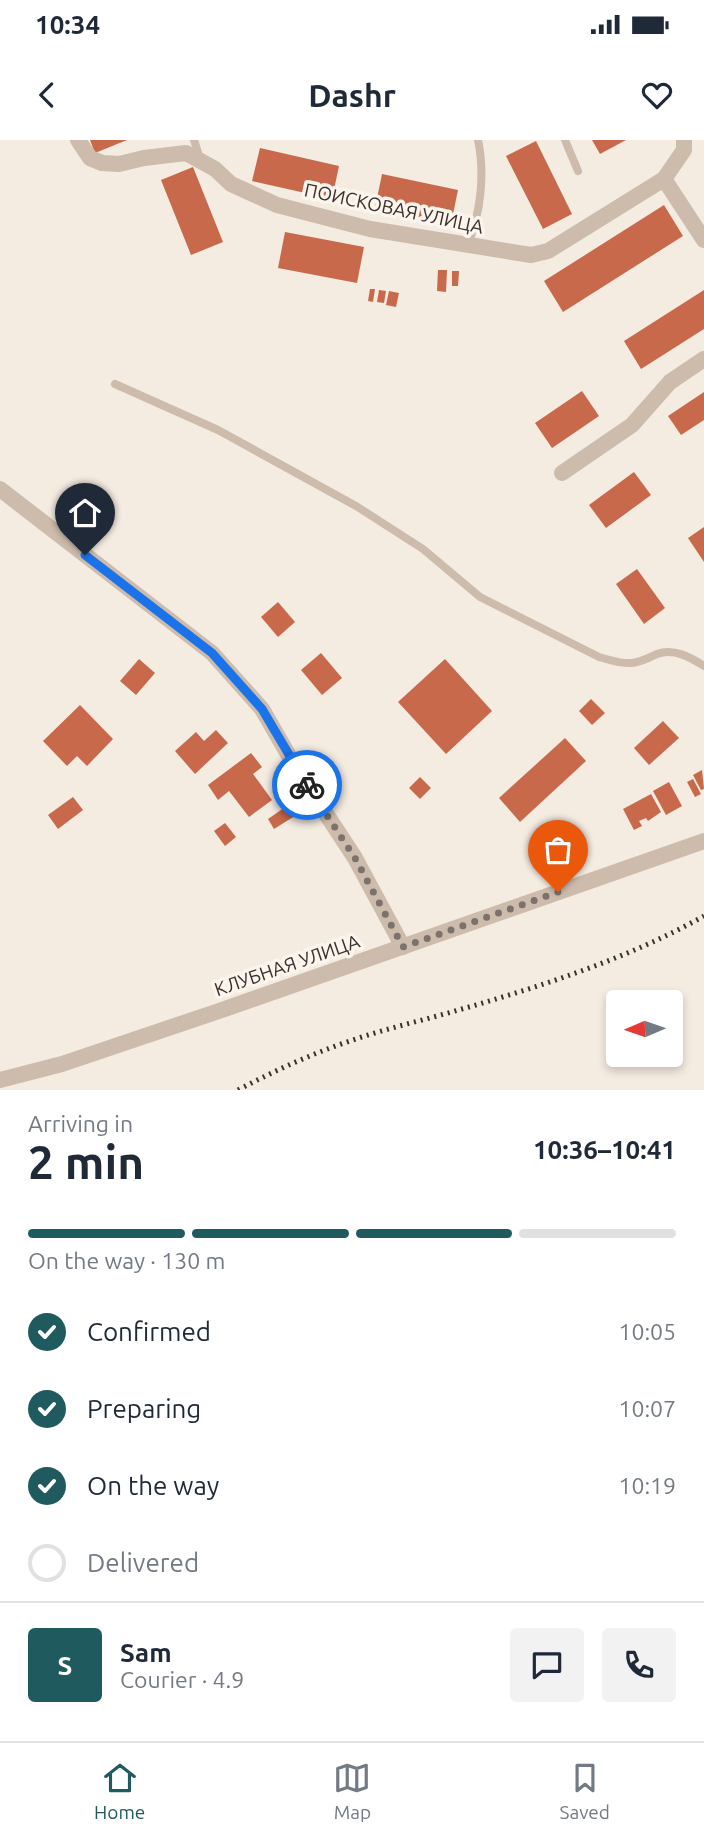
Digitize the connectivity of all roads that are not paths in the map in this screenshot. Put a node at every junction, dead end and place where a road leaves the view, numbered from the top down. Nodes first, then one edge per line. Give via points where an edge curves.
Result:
1 (78, 140) edge
2 (194, 140) edge
3 (478, 140) edge
4 (565, 140) edge
5 (684, 140) edge
6 (200, 159) junction
7 (578, 171) dead end
8 (664, 179) junction
9 (704, 240) edge
10 (468, 244) junction
11 (704, 359) edge
12 (115, 384) dead end
13 (562, 473) dead end
14 (0, 489) edge
15 (704, 666) edge
16 (704, 841) edge
17 (403, 947) junction
18 (0, 1080) edge

1 - 6 street via 90,158 102,163 186,153
2 - 6 lane
3 - 10 lane via 479,203
4 - 7 lane
5 - 8 street via 684,150
6 - 10 street, ПОИСКОВАЯ УЛИЦА via 231,184 277,205 370,229
8 - 9 street
8 - 10 street, ПОИСКОВАЯ УЛИЦА via 548,251 531,255
11 - 13 street via 670,382 632,425
12 - 15 lane via 218,430 356,506 423,549 480,597 599,657 630,663 676,652
14 - 17 street via 212,653 254,699 355,858
16 - 17 street, КЛУБНАЯ УЛИЦА
17 - 18 street, КЛУБНАЯ УЛИЦА via 62,1064

